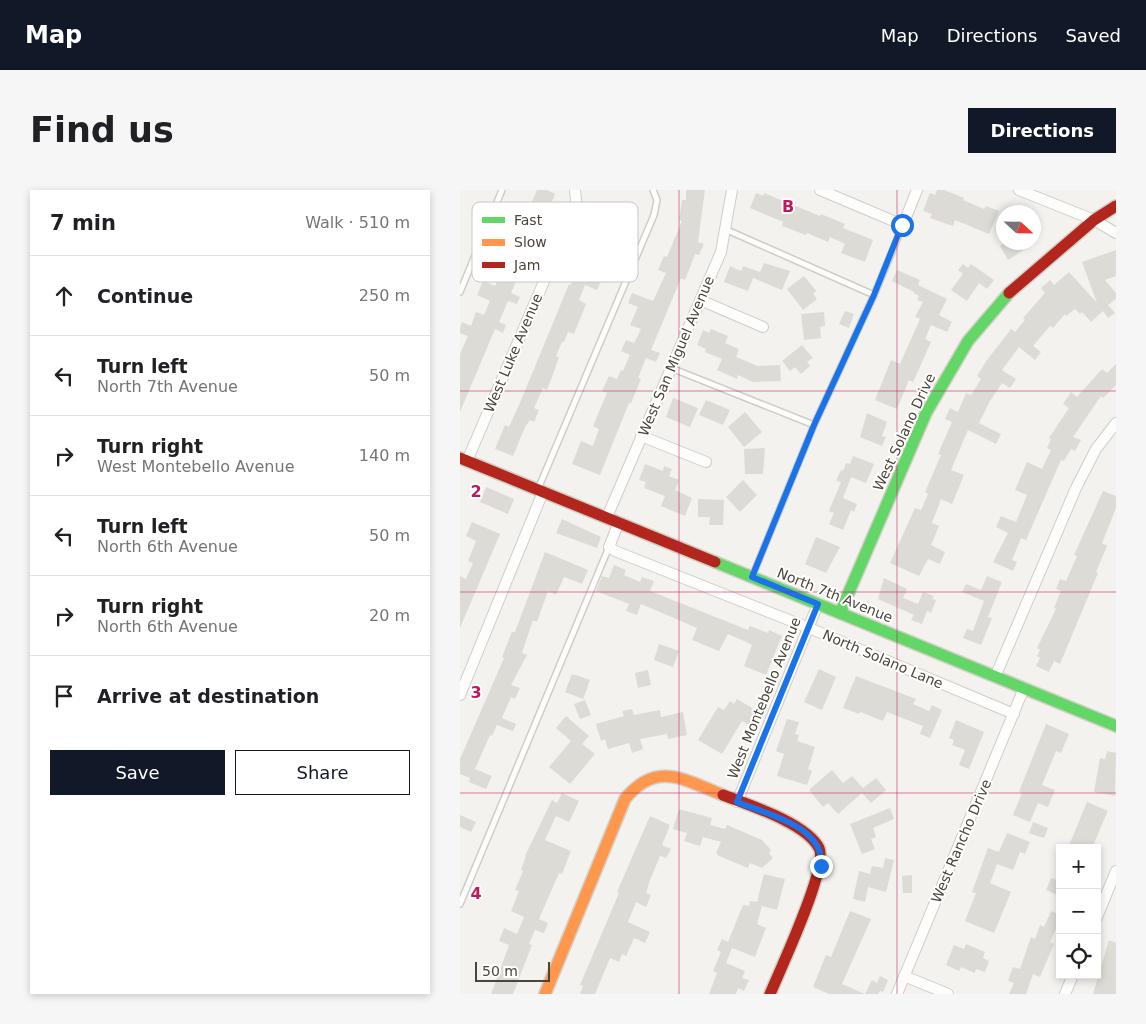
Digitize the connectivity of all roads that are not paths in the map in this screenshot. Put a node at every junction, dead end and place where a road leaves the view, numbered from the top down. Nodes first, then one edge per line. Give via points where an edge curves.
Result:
1 (502, 190) edge
2 (653, 190) edge
3 (732, 190) edge
4 (820, 190) edge
5 (917, 190) edge
6 (1019, 190) edge
7 (497, 202) edge
8 (1116, 206) edge
9 (1094, 220) junction
10 (902, 225) junction
11 (727, 230) junction
12 (1116, 233) edge
13 (638, 254) edge
14 (472, 263) edge
15 (544, 282) edge
16 (626, 282) edge
17 (460, 292) edge
18 (874, 295) junction
19 (700, 300) junction
20 (764, 326) dead end
21 (670, 368) junction
22 (1116, 423) edge
23 (814, 425) junction
24 (641, 436) junction
25 (464, 459) edge
26 (706, 462) dead end
27 (540, 490) junction
28 (607, 517) junction
29 (619, 522) junction
30 (609, 547) junction
31 (752, 577) junction
32 (818, 604) junction
33 (840, 613) junction
34 (809, 628) junction
35 (995, 677) junction
36 (1024, 688) junction
37 (460, 695) edge
38 (1014, 714) junction
39 (1116, 726) edge
40 (737, 802) junction
41 (1116, 871) edge
42 (460, 904) edge
43 (1101, 907) edge
44 (904, 976) junction
45 (1071, 979) edge
46 (545, 994) edge
47 (770, 994) edge
48 (897, 994) edge
49 (948, 994) edge
50 (1065, 994) edge

1 - 7 lane
2 - 13 lane via 657,200 654,215
3 - 11 street, West San Miguel Avenue
4 - 10 street
5 - 10 street
6 - 9 street
8 - 9 street, West Solano Drive
9 - 12 street
9 - 33 street, West Solano Drive via 1006,295 968,341 926,412
10 - 18 lane
11 - 18 lane
11 - 19 street, West San Miguel Avenue
14 - 17 lane
15 - 25 street, West Luke Avenue
16 - 27 lane
18 - 23 lane
19 - 20 street
19 - 21 street, West San Miguel Avenue
21 - 23 lane
21 - 24 street, West San Miguel Avenue
22 - 35 street via 1096,449 1076,488
23 - 31 lane
24 - 26 street
24 - 28 street, West San Miguel Avenue
25 - 27 street, North 7th Avenue
27 - 28 street, North 7th Avenue
27 - 37 street
28 - 29 street, North 7th Avenue
29 - 30 street
29 - 31 street, North 7th Avenue
30 - 34 street, North Solano Lane
30 - 42 lane
31 - 32 street, North 7th Avenue
32 - 33 street, North 7th Avenue
32 - 34 street, West Montebello Avenue
33 - 35 street, North 7th Avenue
34 - 38 street, North Solano Lane
34 - 40 street, West Montebello Avenue
35 - 36 street, North 7th Avenue
36 - 38 street, West Rancho Drive
36 - 39 street, North 7th Avenue
38 - 44 street, West Rancho Drive
40 - 46 street via 668,776 643,779 625,799
40 - 47 street via 801,829 812,837 822,857 818,877
41 - 43 street
44 - 48 street, West Rancho Drive
44 - 49 street
45 - 50 street

